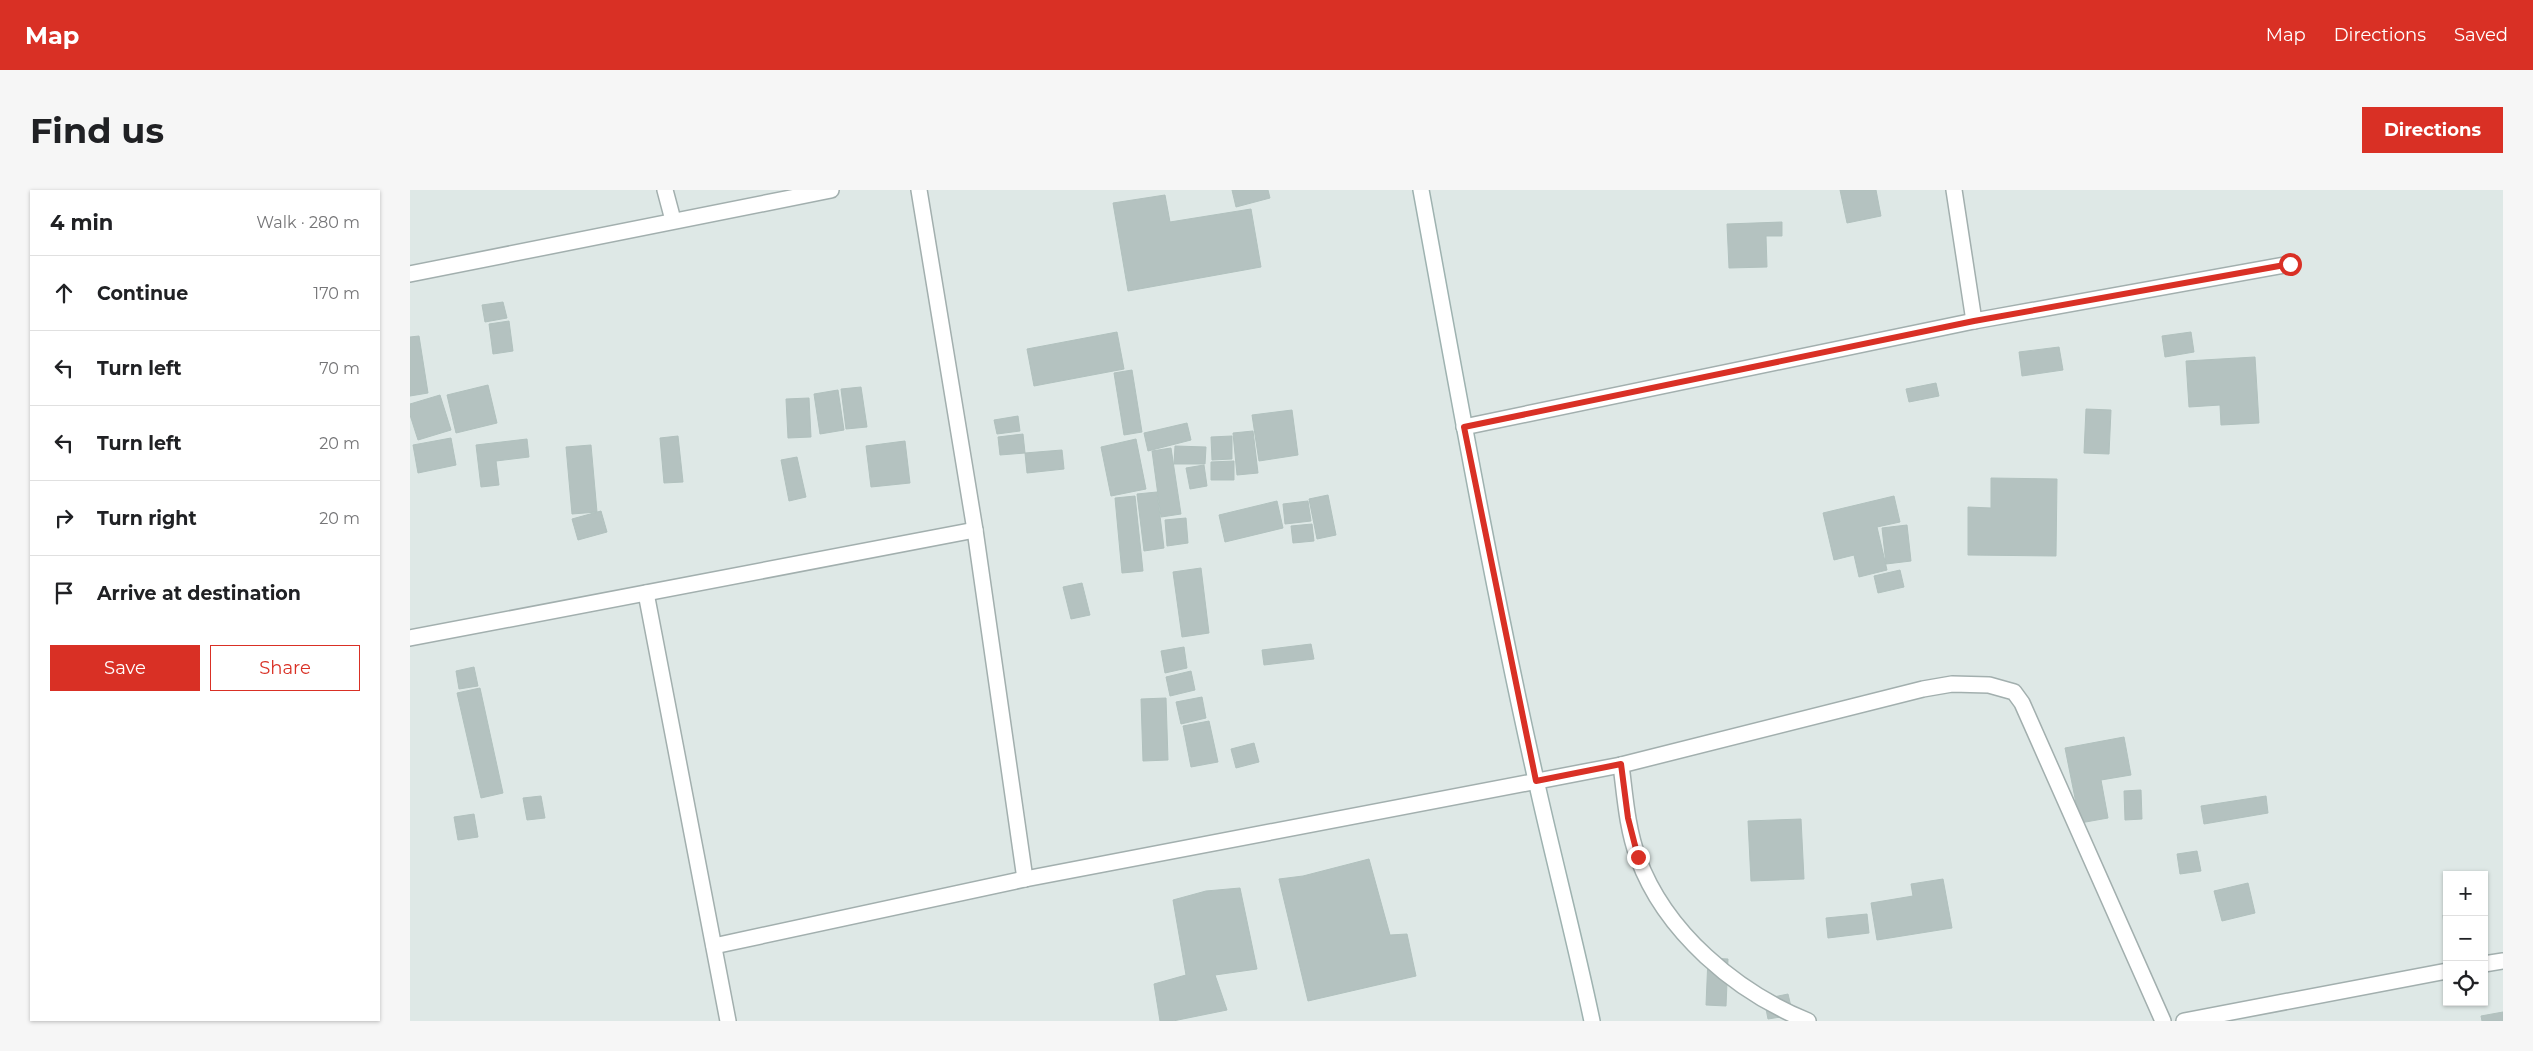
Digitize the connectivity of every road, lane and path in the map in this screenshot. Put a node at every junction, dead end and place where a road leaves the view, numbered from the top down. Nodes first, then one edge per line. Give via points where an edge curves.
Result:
1 (665, 190) edge
2 (831, 190) edge
3 (919, 190) edge
4 (1421, 190) edge
5 (1954, 190) edge
6 (673, 220) junction
7 (2290, 264) dead end
8 (410, 274) edge
9 (1974, 321) junction
10 (1464, 427) junction
11 (975, 530) junction
12 (646, 593) junction
13 (410, 638) edge
14 (1621, 764) junction
15 (1536, 781) junction
16 (1026, 879) junction
17 (714, 946) junction
18 (2503, 961) edge
19 (2488, 963) edge
20 (2443, 972) edge
21 (728, 1021) edge
22 (1592, 1021) edge
23 (1808, 1021) edge
24 (2163, 1021) edge
25 (2184, 1021) edge

1 - 6 street
2 - 6 street
3 - 11 street
4 - 10 street
5 - 9 street
6 - 8 street
7 - 9 street
9 - 10 street
10 - 15 street
11 - 12 street
11 - 16 street
12 - 13 street
12 - 17 street
14 - 15 street
14 - 23 street via 1628,818 1638,857 1651,888 1666,909 1685,935 1717,966 1759,996
14 - 24 street via 1924,689 1973,683 2014,692 2022,703
15 - 16 street
15 - 22 street
16 - 17 street
17 - 21 street
18 - 19 street
20 - 25 street

